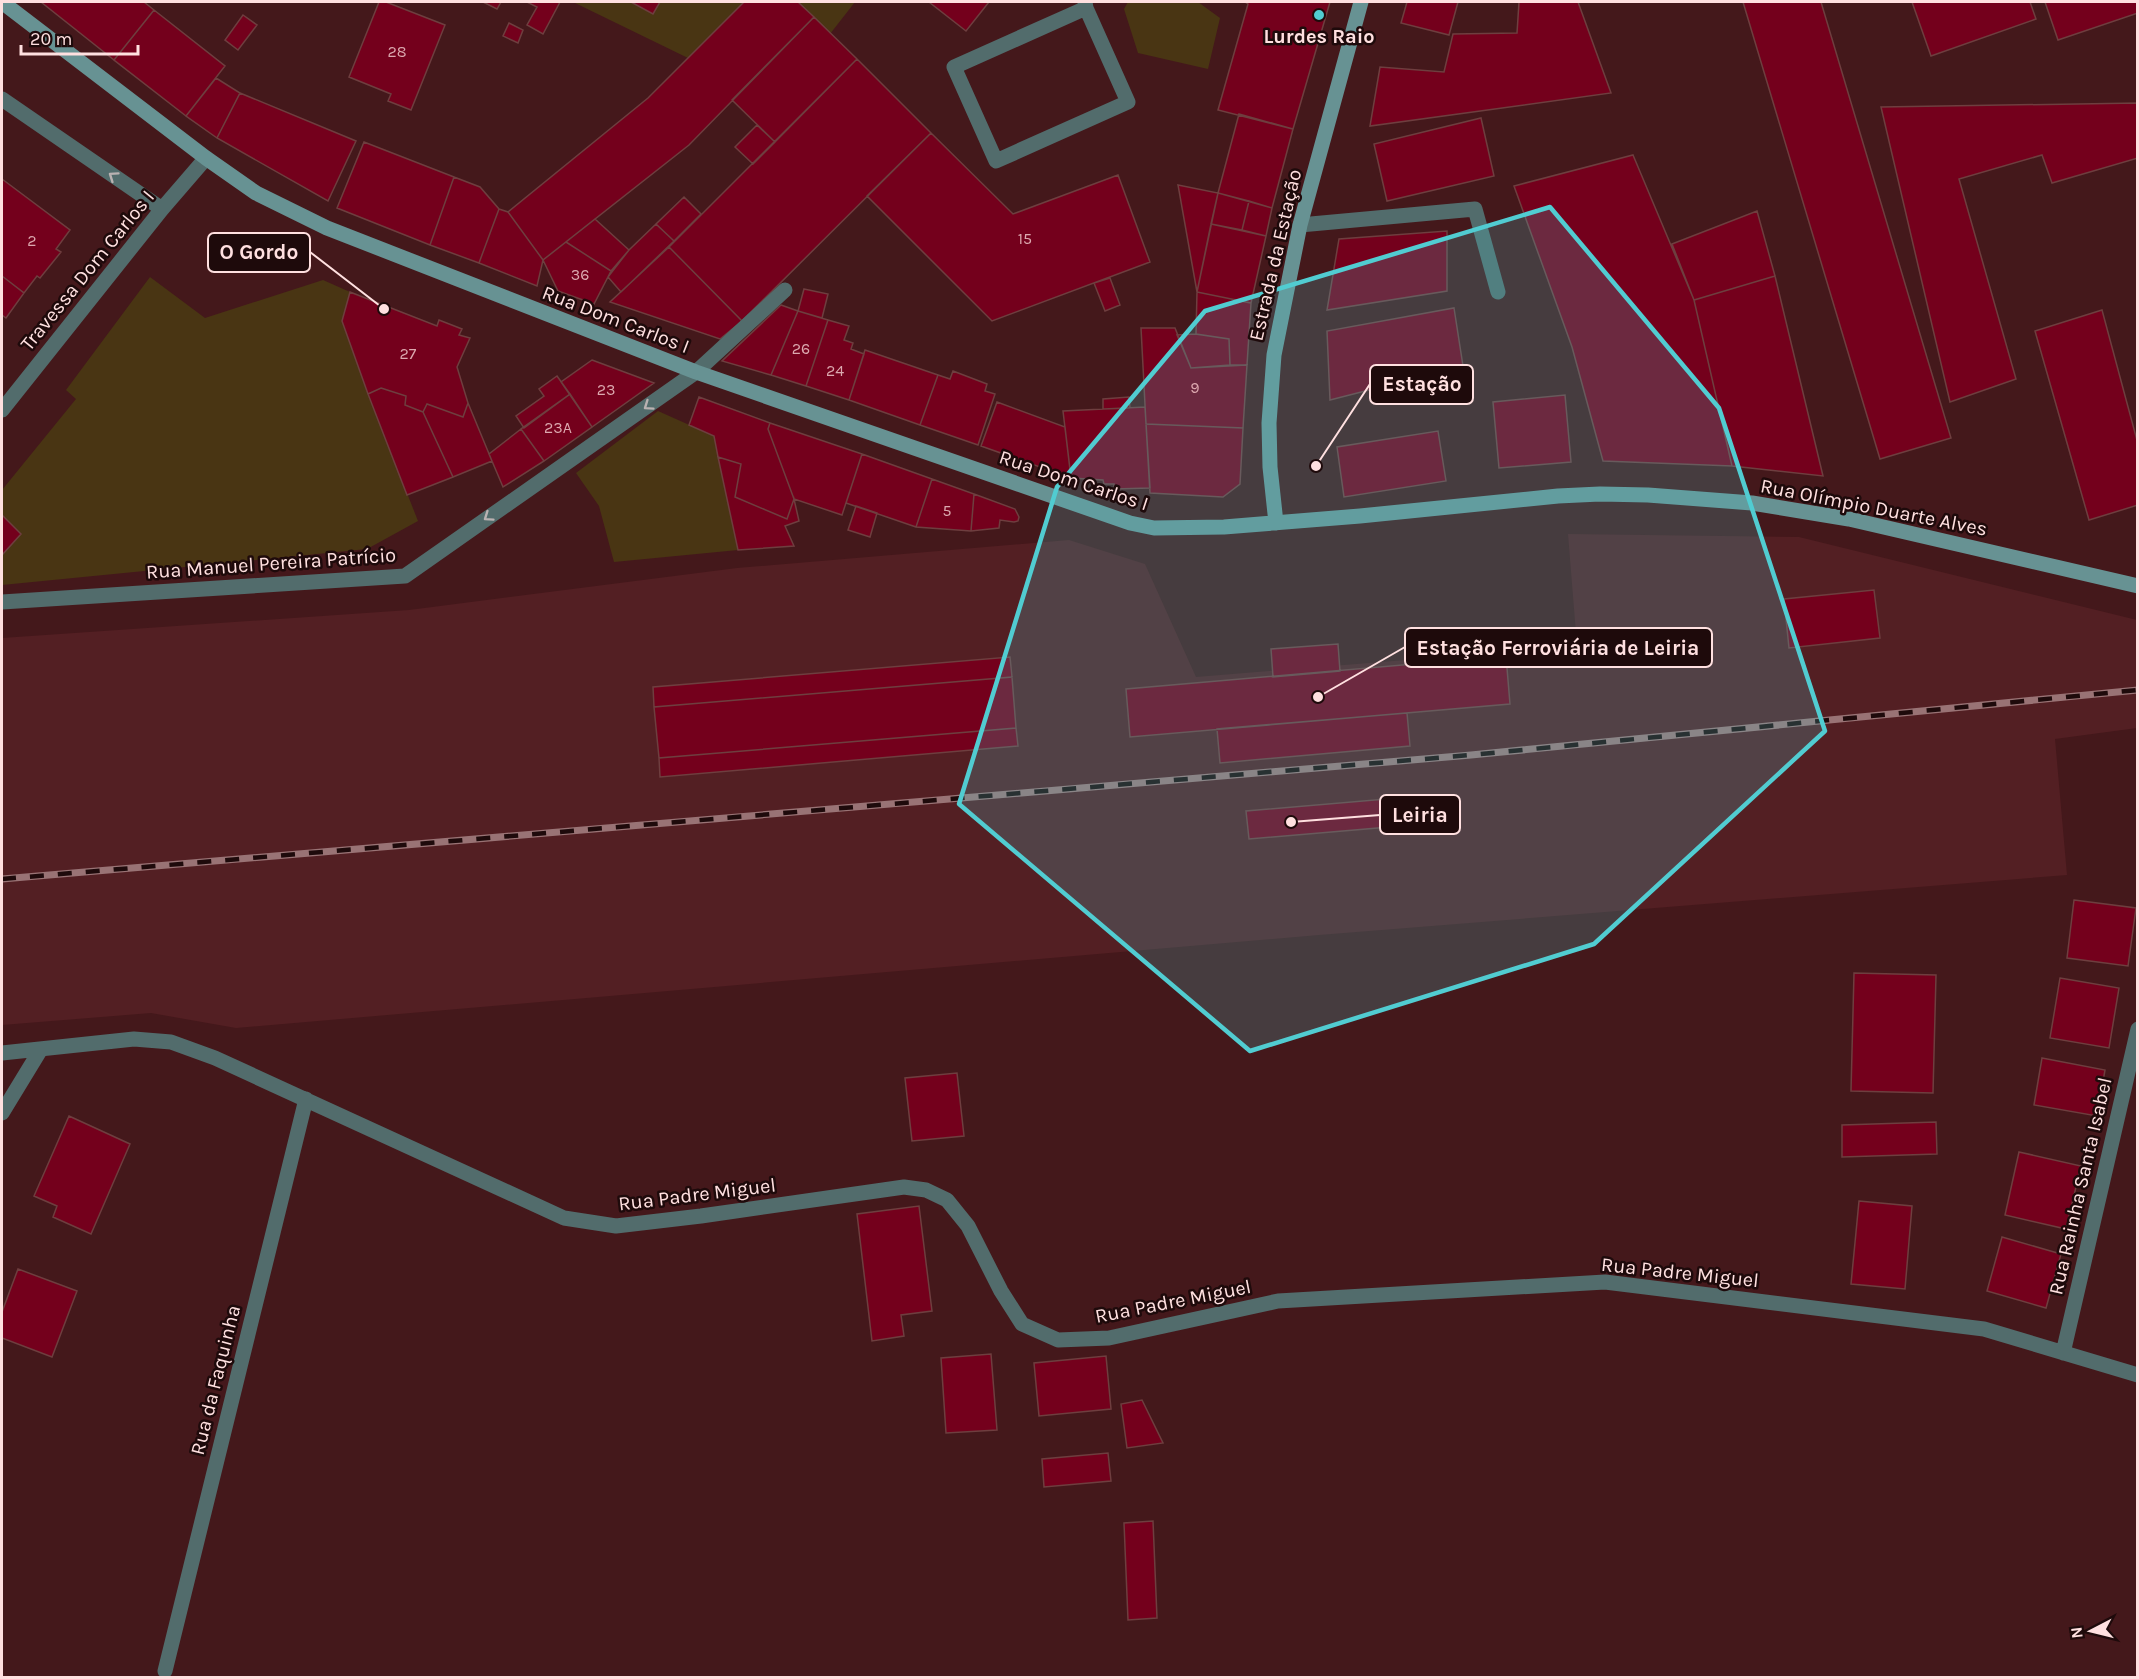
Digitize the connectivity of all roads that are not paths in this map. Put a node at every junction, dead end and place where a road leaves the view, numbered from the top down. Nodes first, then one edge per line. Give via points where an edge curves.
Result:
1 (2, 2) edge
2 (1361, 2) edge
3 (1086, 5) edge
4 (2, 99) edge
5 (206, 158) junction
6 (162, 209) junction
7 (1300, 225) junction
8 (784, 290) dead end
9 (1498, 292) dead end
10 (696, 372) junction
11 (2, 410) edge
12 (1276, 523) junction
13 (2138, 586) edge
14 (2, 602) edge
15 (2138, 1029) edge
16 (40, 1049) junction
17 (2, 1053) edge
18 (306, 1099) junction
19 (2, 1113) edge
20 (2063, 1353) junction
21 (2138, 1376) edge
22 (165, 1671) dead end

1 - 5 main road, Rua Dom Carlos I
2 - 7 main road, Estrada da Estação
3 - 3 street via 1128,102 996,161 954,67
6 -> 4 street
5 - 6 street, Travessa Dom Carlos I
5 - 10 main road, Rua Dom Carlos I via 256,193 327,228
6 - 11 street, Travessa Dom Carlos I
7 - 9 street via 1475,209
7 - 12 main road, Estrada da Estação via 1273,367 1269,423
8 - 10 street, Rua Manuel Pereira Patrício
10 - 12 main road, Rua Dom Carlos I via 1130,523 1154,528
10 -> 14 street, Rua Manuel Pereira Patrício via 405,576
12 - 13 main road, Rua Olímpio Duarte Alves via 1558,496 1702,498 1849,519
15 - 20 street, Rua Rainha Santa Isabel
16 - 17 street, Rua Padre Miguel
16 - 18 street, Rua Padre Miguel via 134,1039 171,1042
16 - 19 street
18 - 20 street, Rua Padre Miguel via 564,1218 616,1226 904,1187 927,1190 947,1200 968,1226 1022,1324 1058,1340 1109,1338 1278,1301 1605,1282 1984,1329
18 - 22 street, Rua da Faquinha
20 - 21 street, Rua Padre Miguel

